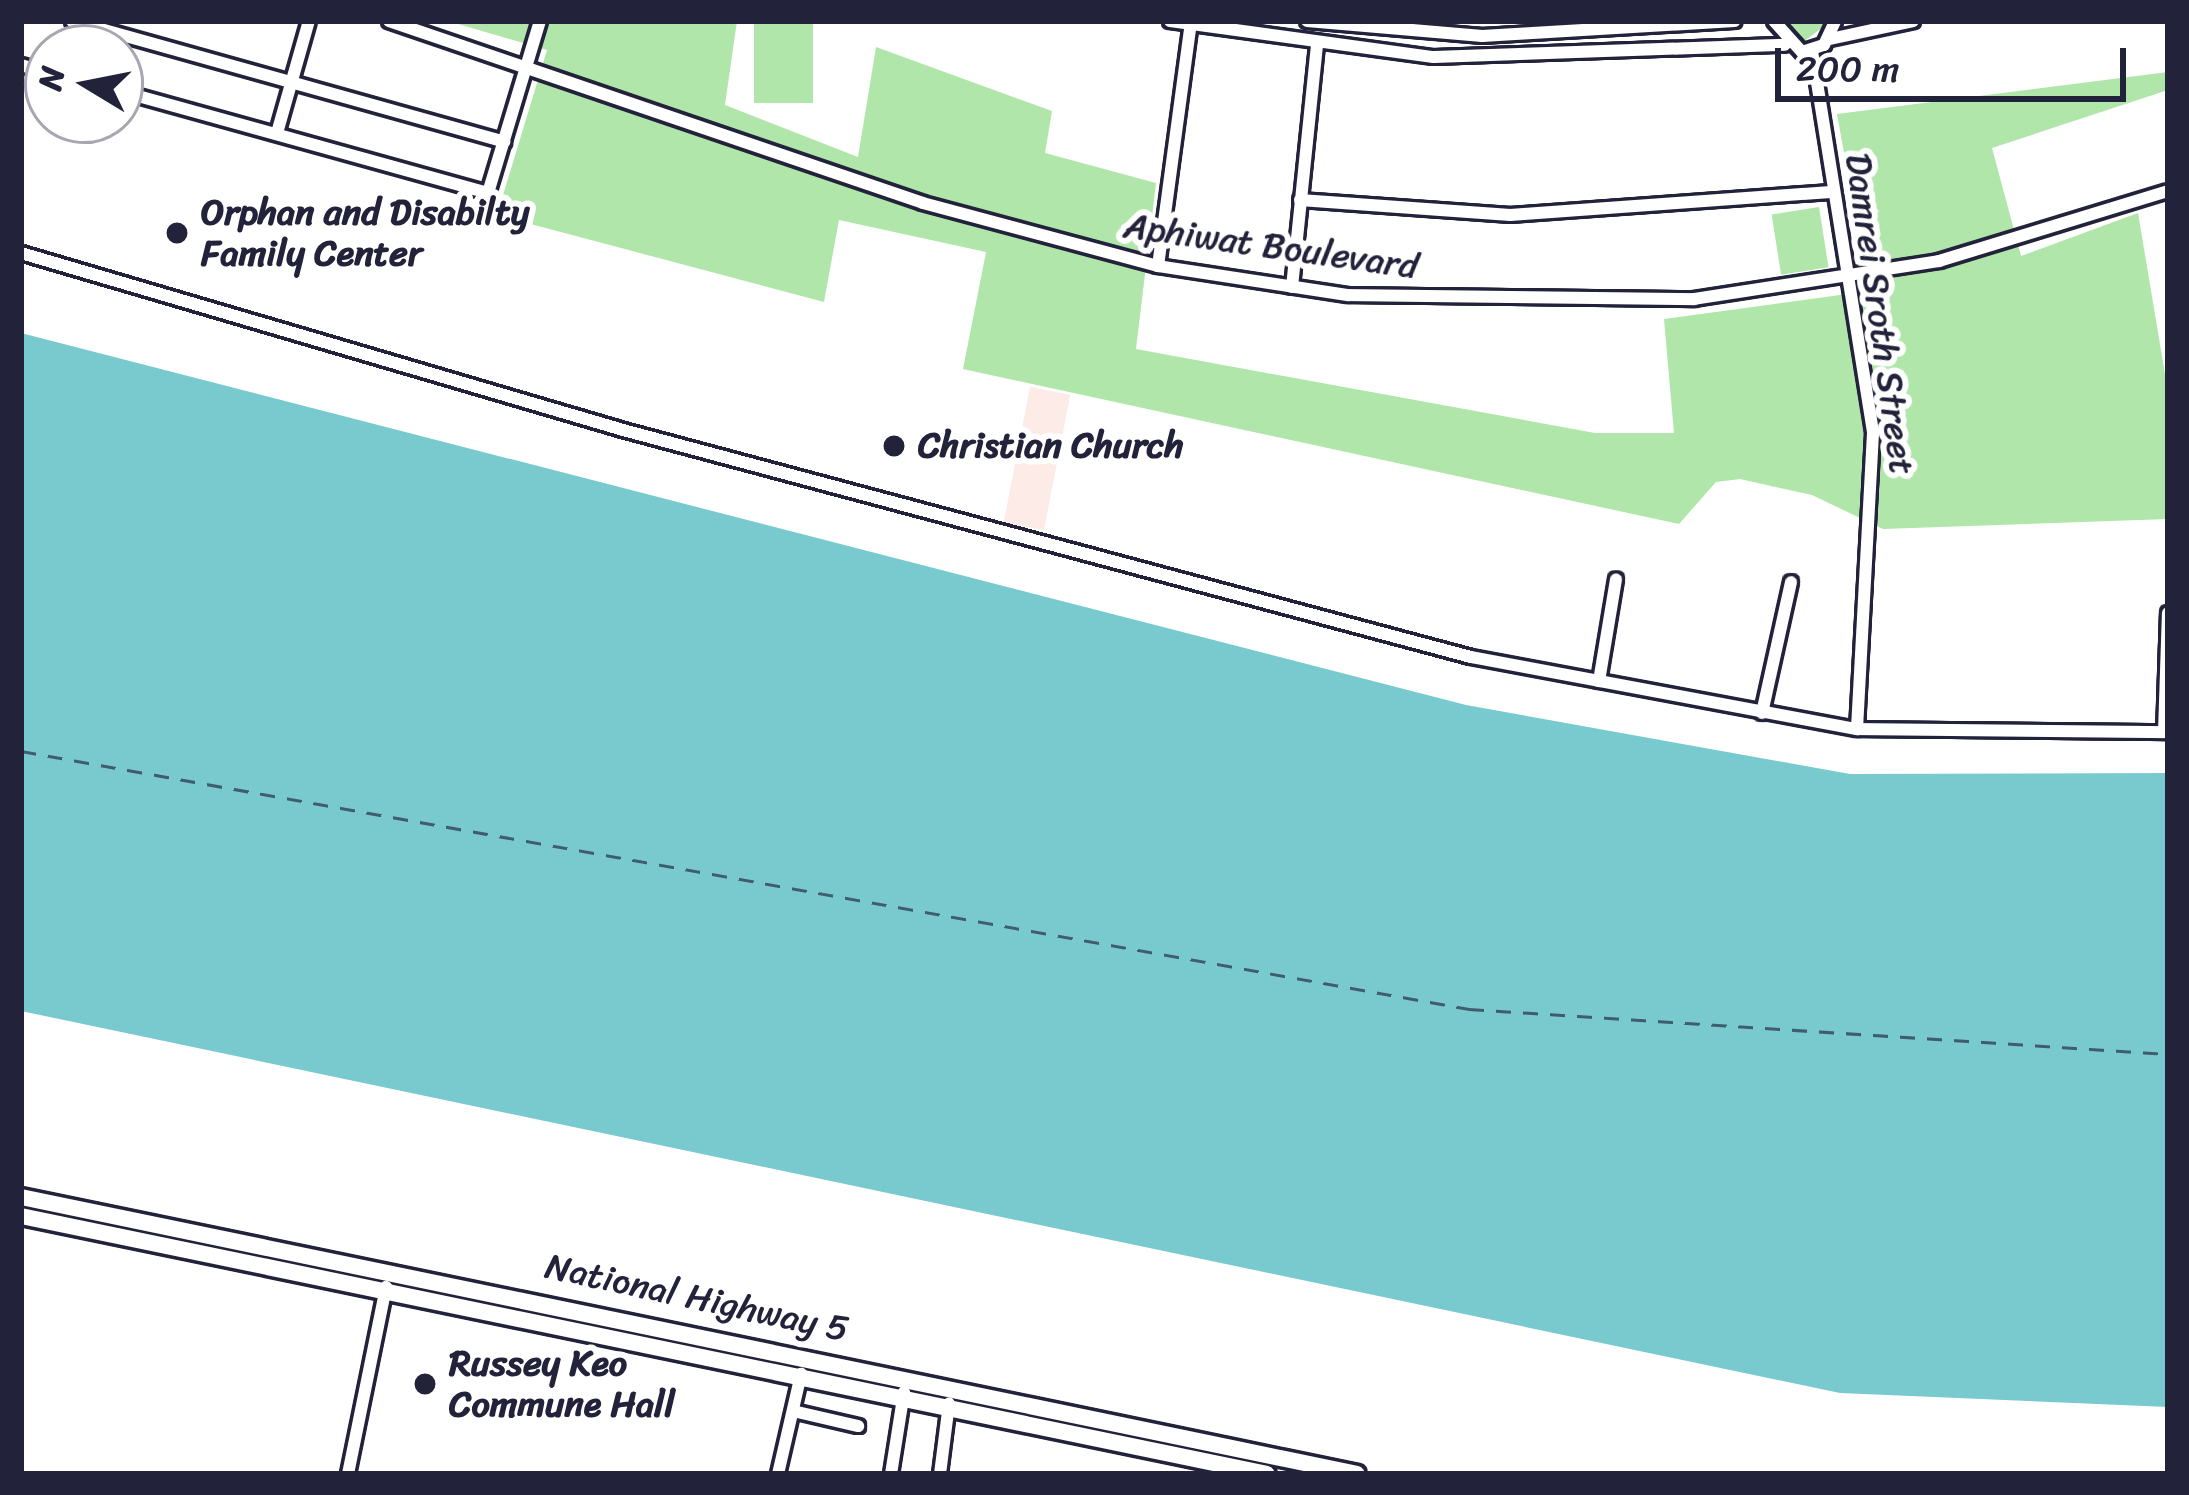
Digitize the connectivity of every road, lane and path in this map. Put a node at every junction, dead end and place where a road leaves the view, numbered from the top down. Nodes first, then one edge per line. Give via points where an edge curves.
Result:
1 (72, 21) edge
2 (309, 21) edge
3 (389, 21) edge
4 (540, 21) edge
5 (1170, 21) edge
6 (1306, 21) edge
7 (1736, 21) edge
8 (1774, 21) edge
9 (1834, 21) edge
10 (1913, 21) edge
11 (1191, 23) edge
12 (1829, 40) junction
13 (1317, 44) junction
14 (1785, 45) junction
15 (1812, 51) junction
16 (528, 62) junction
17 (292, 80) junction
18 (144, 98) edge
19 (277, 133) junction
20 (504, 142) junction
21 (2168, 191) edge
22 (1834, 192) junction
23 (1300, 200) junction
24 (21, 253) edge
25 (1158, 266) junction
26 (1850, 278) junction
27 (1292, 287) junction
28 (1616, 579) dead end
29 (1791, 582) dead end
30 (2168, 614) edge
31 (1599, 681) junction
32 (1762, 713) junction
33 (1857, 729) junction
34 (2166, 732) edge
35 (21, 1197) edge
36 (21, 1216) edge
37 (387, 1284) junction
38 (803, 1364) junction
39 (906, 1387) junction
40 (951, 1397) junction
41 (793, 1411) junction
42 (857, 1426) dead end
43 (348, 1474) edge
44 (778, 1474) edge
45 (891, 1474) edge
46 (940, 1474) edge
47 (1268, 1474) edge
48 (1357, 1474) edge

1 - 17 street
2 - 17 street
3 - 16 street, Aphiwat Boulevard
4 - 16 street
5 - 11 street
6 - 7 street via 1482,36
8 - 14 street
9 - 12 street
10 - 12 street
11 - 13 street
11 - 25 street
12 - 15 street
13 - 14 street via 1519,59
13 - 23 street
14 - 15 street
15 - 22 street, Damrei Sroth Street
16 - 20 street
16 - 25 street, Aphiwat Boulevard via 923,203
17 - 19 street
17 - 20 street
18 - 19 street
19 - 20 street via 488,194
21 - 26 street, Aphiwat Boulevard via 2037,238
22 - 23 street via 1510,215
22 - 26 street, Damrei Sroth Street
23 - 27 street
24 - 31 street via 623,430
25 - 27 street, Aphiwat Boulevard
26 - 27 street, Aphiwat Boulevard via 1694,299 1508,304
26 - 33 street, Damrei Sroth Street via 1875,488
28 - 31 street
29 - 32 street
30 - 34 street
31 - 32 street
32 - 33 street
33 - 34 street
35 - 38 highway, National Highway 5
36 - 37 highway, National Highway 5
37 - 38 highway, National Highway 5
37 - 43 street
38 - 39 highway, National Highway 5
38 - 41 street
39 - 40 highway, National Highway 5
39 - 45 street
40 - 46 street
40 - 47 highway, National Highway 5
40 - 48 highway, National Highway 5
41 - 42 street
41 - 44 street

